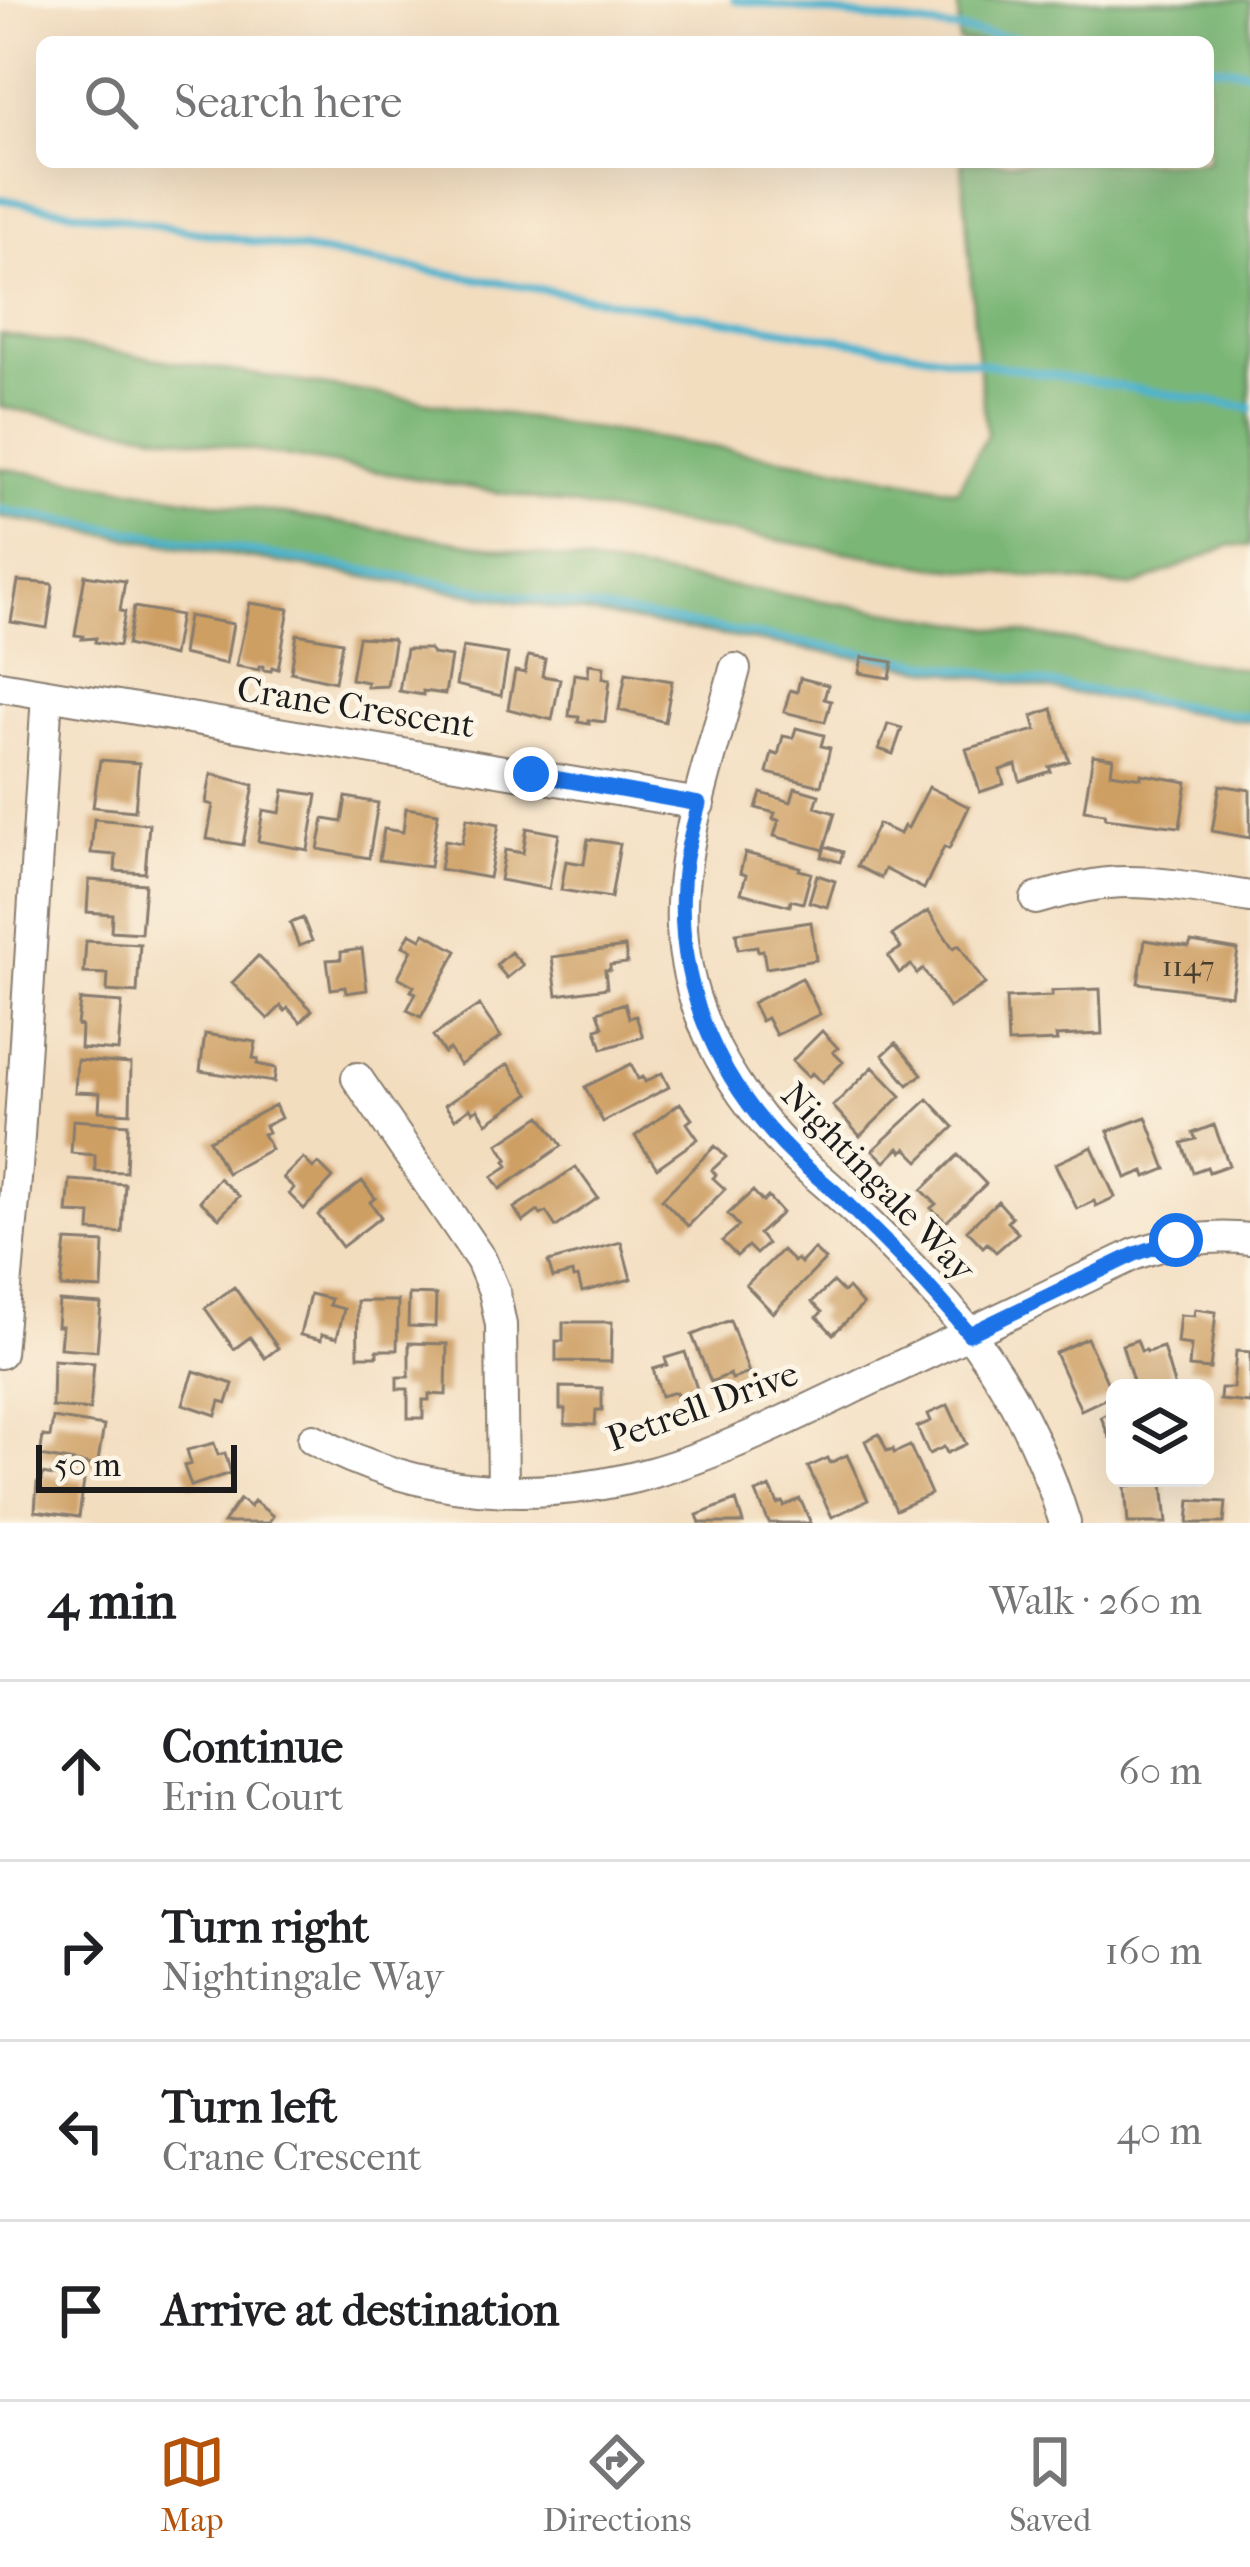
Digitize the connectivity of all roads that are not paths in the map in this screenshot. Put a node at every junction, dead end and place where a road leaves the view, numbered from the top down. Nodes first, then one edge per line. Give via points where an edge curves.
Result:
1 (735, 669) dead end
2 (0, 686) edge
3 (46, 694) junction
4 (699, 804) junction
5 (1250, 897) edge
6 (1036, 899) dead end
7 (357, 1078) dead end
8 (1250, 1239) edge
9 (969, 1334) junction
10 (0, 1352) edge
11 (313, 1439) dead end
12 (503, 1490) junction
13 (1064, 1523) edge

1 - 4 street, Nightingale Way
2 - 3 street, Crane Crescent
3 - 4 street, Crane Crescent
3 - 10 street
4 - 9 street, Nightingale Way via 682,927 693,998 710,1038 759,1118
5 - 6 street via 1126,882
7 - 12 street via 494,1291
8 - 9 street, Petrell Drive via 1176,1240
9 - 12 street, Petrell Drive via 763,1431 651,1473
9 - 13 street, Nightingale Way via 1033,1436
11 - 12 street, Petrell Drive via 394,1475

